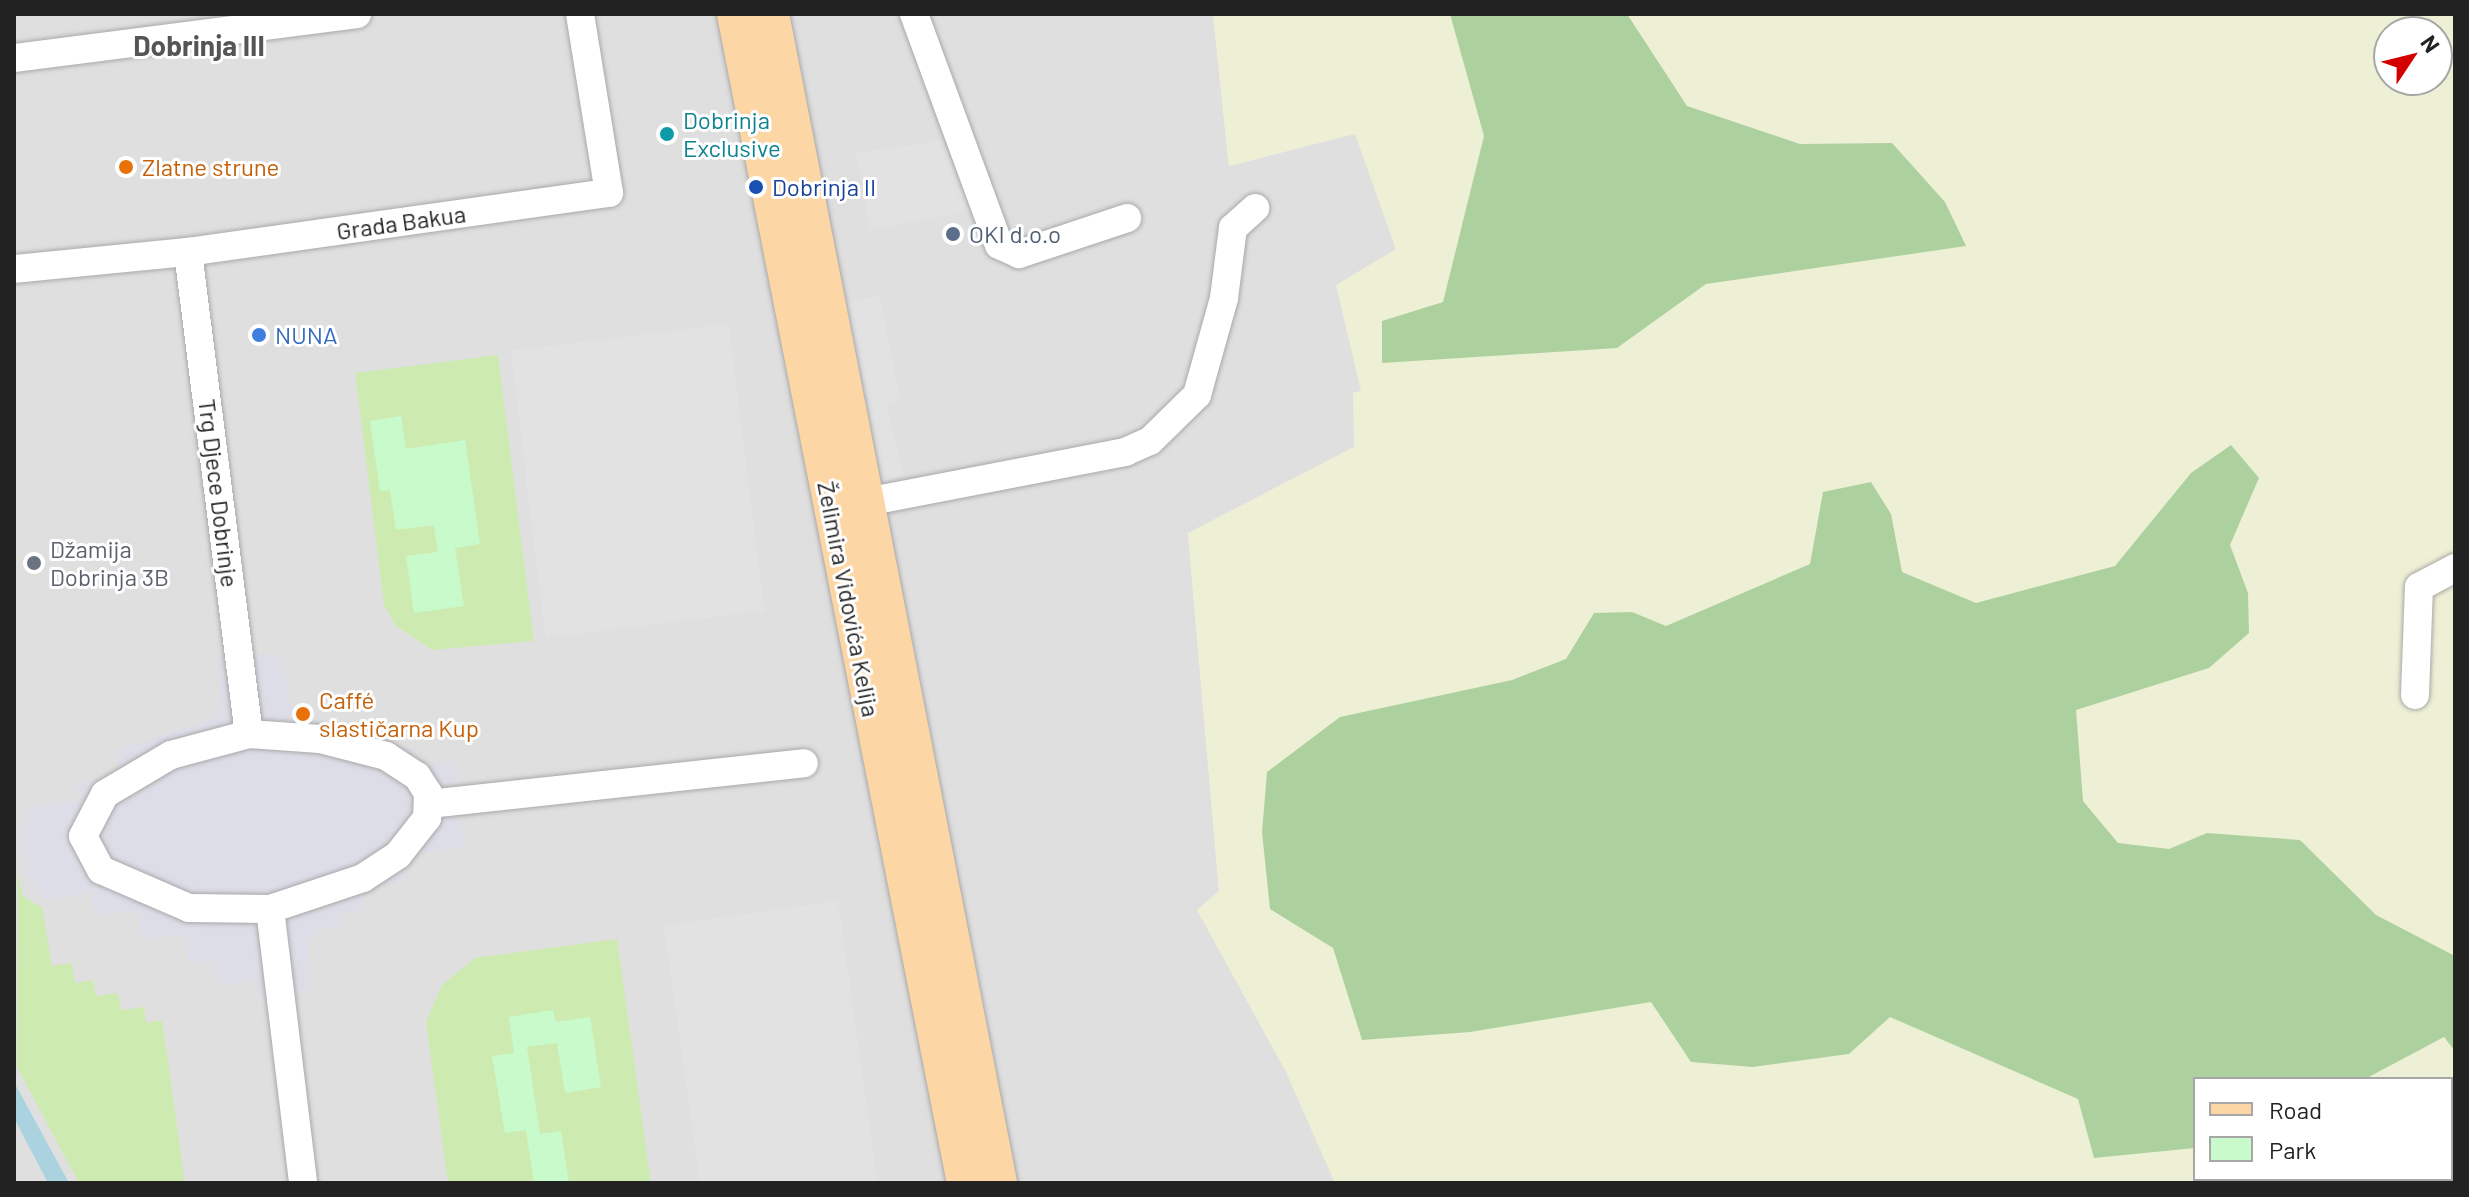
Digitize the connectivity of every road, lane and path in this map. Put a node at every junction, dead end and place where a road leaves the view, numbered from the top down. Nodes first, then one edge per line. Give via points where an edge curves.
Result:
1 (357, 14) edge
2 (580, 14) edge
3 (735, 14) edge
4 (771, 14) edge
5 (914, 14) edge
6 (14, 58) edge
7 (1255, 208) dead end
8 (1127, 218) dead end
9 (188, 252) junction
10 (14, 269) edge
11 (866, 502) junction
12 (2455, 568) edge
13 (2415, 695) dead end
14 (249, 734) junction
15 (804, 763) dead end
16 (429, 804) junction
17 (270, 909) junction
18 (303, 1183) edge
19 (965, 1183) edge
20 (999, 1183) edge

1 - 6 street
2 - 9 street, Grada Bakua via 609,193
3 - 19 main road, Želimira Vidovića Kelija
4 - 11 main road, Želimira Vidovića Kelija
5 - 8 street via 999,245 1019,254
7 - 11 street via 1233,228 1224,298 1197,395 1150,441 1125,452
9 - 10 street, Grada Bakua
9 - 14 street, Trg Djece Dobrinje
11 - 20 main road, Želimira Vidovića Kelija
12 - 13 street via 2419,587
14 - 16 street via 320,739 386,756 417,776
14 - 17 street via 194,746 125,779 92,808 84,848 101,870 156,898 215,912
15 - 16 street
16 - 17 street via 417,836 379,868 323,897
17 - 18 street

